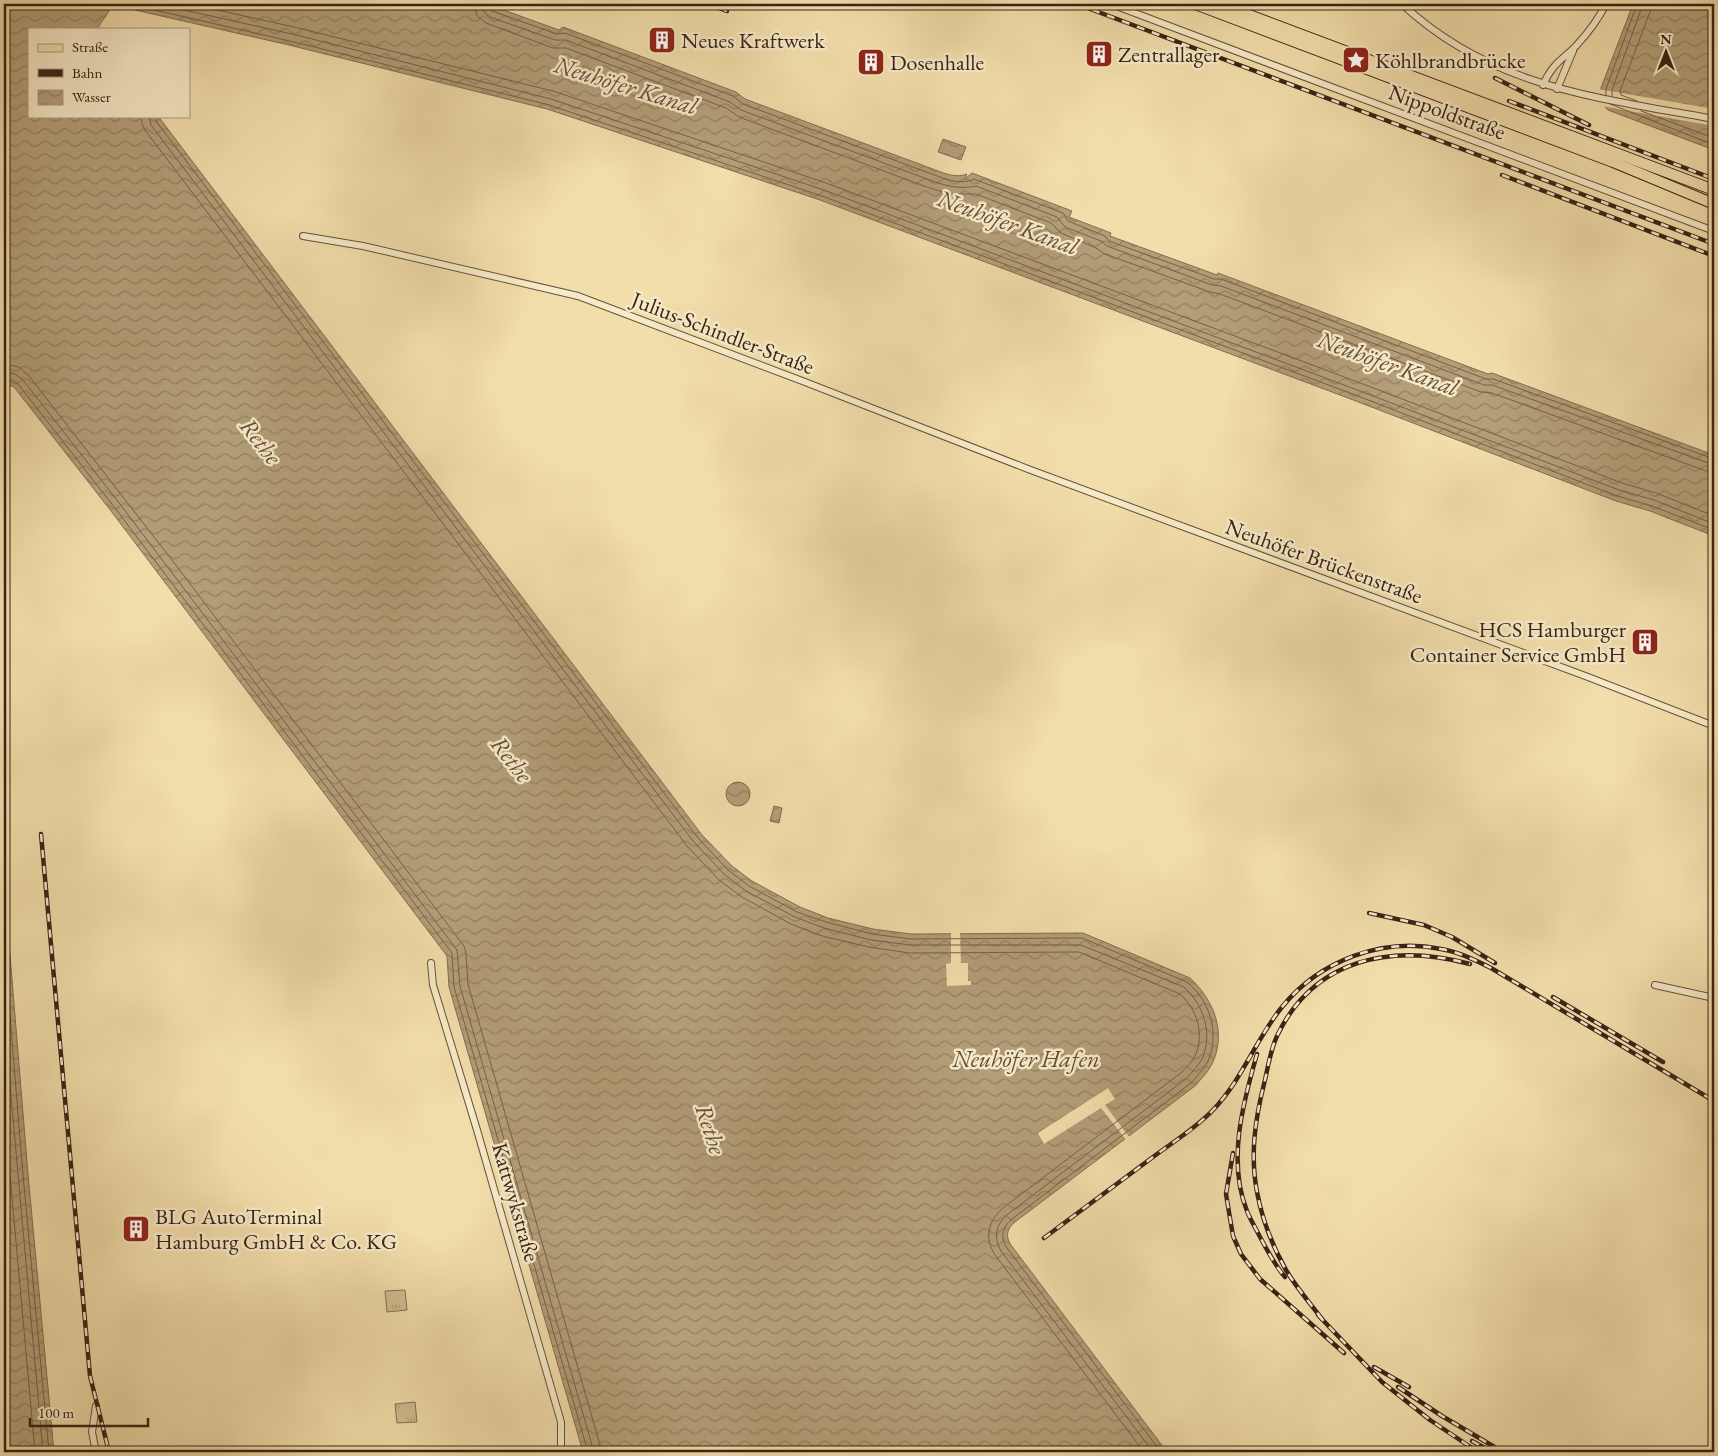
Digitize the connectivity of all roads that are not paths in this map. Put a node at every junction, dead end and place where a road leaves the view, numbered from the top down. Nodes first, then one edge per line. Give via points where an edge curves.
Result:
1 (1111, 4) edge
2 (1195, 4) edge
3 (1220, 4) edge
4 (1402, 4) edge
5 (1606, 4) edge
6 (1574, 47) junction
7 (1543, 85) junction
8 (1558, 89) junction
9 (1714, 119) edge
10 (1714, 190) edge
11 (1714, 204) edge
12 (1714, 231) edge
13 (303, 236) dead end
14 (1119, 503) joint
15 (1714, 726) edge
16 (431, 963) dead end
17 (1655, 985) dead end
18 (1714, 998) edge
19 (96, 1406) dead end
20 (96, 1452) edge
21 (560, 1452) edge

1 - 12 street, Nippoldstraße
2 - 11 main road via 1604,158
3 - 10 main road
4 - 7 street via 1473,55
5 - 6 street
6 - 7 street via 1556,64
6 - 8 street
7 - 8 street
8 - 9 street
13 - 14 street, Julius-Schindler-Straße via 363,246 578,296
14 - 15 street, Neuhöfer Brückenstraße via 1588,676
16 - 21 street, Kattwykstraße via 433,985 561,1422
17 - 18 street
19 - 20 street via 92,1432

